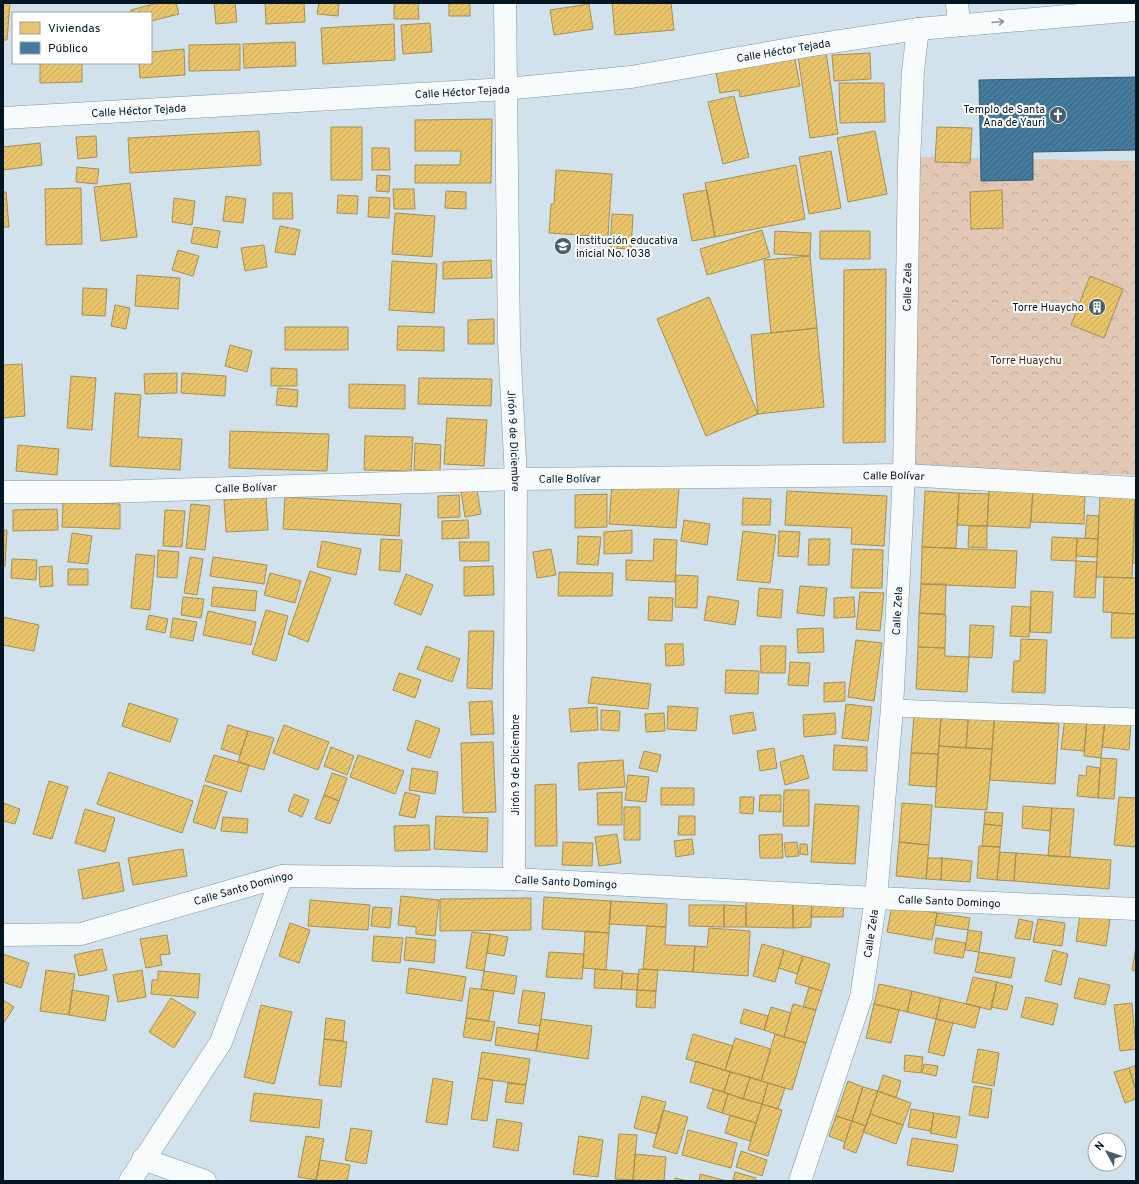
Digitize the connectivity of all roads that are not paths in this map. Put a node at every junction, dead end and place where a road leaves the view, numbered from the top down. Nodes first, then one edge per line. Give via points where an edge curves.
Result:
1 (505, 3) edge
2 (957, 3) edge
3 (1136, 10) edge
4 (959, 25) junction
5 (918, 29) junction
6 (506, 88) junction
7 (3, 118) edge
8 (904, 475) junction
9 (516, 479) junction
10 (1136, 488) edge
11 (3, 492) edge
12 (892, 708) junction
13 (1136, 717) edge
14 (282, 876) junction
15 (514, 879) junction
16 (876, 898) junction
17 (1136, 909) edge
18 (3, 935) edge
19 (143, 1159) junction
20 (130, 1181) edge
21 (205, 1181) edge
22 (800, 1181) edge

1 - 6 street, Jirón 9 de Diciembre
2 - 4 street
4 -> 3 street
4 - 5 street, Calle Héctor Tejada
5 - 6 street, Calle Héctor Tejada via 631,77
5 - 8 street, Calle Zela via 913,71 909,164
6 - 7 street, Calle Héctor Tejada
6 - 9 street, Jirón 9 de Diciembre via 509,341
8 - 9 street, Calle Bolívar
8 - 10 street, Calle Bolívar
8 - 12 street, Calle Zela
9 - 11 street, Calle Bolívar via 102,492
9 - 15 street, Jirón 9 de Diciembre
12 - 13 lane
12 - 16 street, Calle Zela
14 - 15 street, Calle Santo Domingo
14 - 18 street, Calle Santo Domingo via 81,934
14 - 19 street via 221,1042
15 - 16 street, Calle Santo Domingo
16 - 17 street, Calle Santo Domingo
16 - 22 street, Calle Zela via 861,998
19 - 20 street
19 - 21 street

